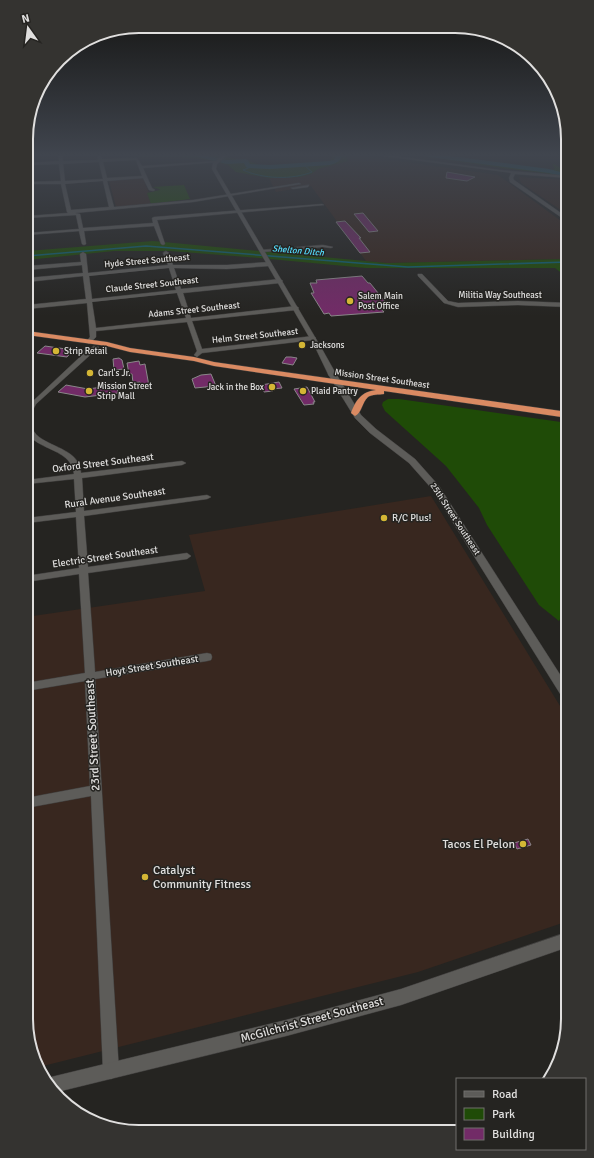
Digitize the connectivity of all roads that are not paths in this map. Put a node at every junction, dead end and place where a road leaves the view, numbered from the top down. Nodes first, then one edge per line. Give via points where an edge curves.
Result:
1 (68, 208) edge
2 (177, 208) edge
3 (237, 208) edge
4 (286, 208) edge
5 (551, 208) edge
6 (112, 209) joint
7 (239, 212) junction
8 (153, 213) junction
9 (561, 215) edge
10 (33, 217) edge
11 (80, 230) junction
12 (33, 234) edge
13 (84, 244) dead end
14 (163, 244) dead end
15 (331, 247) dead end
16 (262, 252) junction
17 (166, 253) dead end
18 (83, 254) dead end
19 (268, 261) junction
20 (84, 263) junction
21 (33, 267) edge
22 (170, 267) junction
23 (86, 274) junction
24 (420, 275) dead end
25 (33, 279) edge
26 (280, 281) junction
27 (179, 292) junction
28 (89, 301) junction
29 (561, 305) edge
30 (33, 306) edge
31 (296, 308) junction
32 (188, 320) junction
33 (93, 330) junction
34 (33, 334) edge
35 (33, 338) edge
36 (313, 338) junction
37 (92, 345) junction
38 (200, 351) junction
39 (194, 359) junction
40 (334, 378) junction
41 (423, 395) junction
42 (33, 404) edge
43 (561, 409) edge
44 (355, 413) junction
45 (561, 413) edge
46 (33, 436) edge
47 (182, 463) dead end
48 (78, 476) junction
49 (33, 481) edge
50 (207, 497) dead end
51 (80, 514) junction
52 (33, 520) edge
53 (187, 556) dead end
54 (83, 571) junction
55 (33, 579) edge
56 (207, 657) dead end
57 (90, 676) junction
58 (33, 686) edge
59 (561, 686) edge
60 (96, 790) junction
61 (33, 802) edge
62 (561, 941) edge
63 (111, 1071) junction
64 (55, 1084) edge

1 - 6 street via 69,212
2 - 8 street
3 - 7 street, 25th Street Southeast
4 - 7 street
5 - 9 street
6 - 8 street
7 - 8 street
7 - 16 street, 25th Street Southeast
8 - 11 street
8 - 14 street
10 - 11 street via 78,214
11 - 12 street
11 - 13 street
15 - 16 street
16 - 19 street, 25th Street Southeast
17 - 22 street
18 - 20 street
19 - 22 street, Hyde Street Southeast via 227,268 190,265
19 - 26 street, 25th Street Southeast
20 - 21 street
20 - 23 street
22 - 23 street, Hyde Street Southeast
22 - 27 street
23 - 25 street, Hyde Street Southeast
23 - 28 street
24 - 29 street, Militia Way Southeast via 451,304
26 - 27 street, Claude Street Southeast
26 - 31 street, 25th Street Southeast
27 - 28 street, Claude Street Southeast
27 - 32 street
28 - 30 street, Claude Street Southeast
28 - 33 street
31 - 32 street, Adams Street Southeast
31 - 36 street, 25th Street Southeast
32 - 33 street, Adams Street Southeast
32 - 38 street
33 - 37 street
34 - 37 highway
35 - 37 highway
36 - 38 street, Helm Street Southeast
36 - 40 street, 25th Street Southeast
37 - 39 highway, Mission Street Southeast
37 - 42 street via 87,356
38 - 39 street
39 - 40 highway, Mission Street Southeast via 214,364
40 - 41 highway, Mission Street Southeast
40 - 43 highway, Mission Street Southeast via 547,405
40 - 44 street, 25th Street Southeast
41 - 44 highway via 372,392 360,399
41 - 45 highway, Mission Street Southeast
44 - 59 street, 25th Street Southeast via 373,431 412,461 432,482
46 - 48 street, 23rd Street Southeast via 71,457
47 - 48 street, Oxford Street Southeast
48 - 49 street, Oxford Street Southeast
48 - 51 street, 23rd Street Southeast
50 - 51 street, Rural Avenue Southeast
51 - 52 street, Rural Avenue Southeast
51 - 54 street, 23rd Street Southeast
53 - 54 street, Electric Street Southeast
54 - 55 street, Electric Street Southeast
54 - 57 street, 23rd Street Southeast
56 - 57 street, Hoyt Street Southeast
57 - 58 street, Hoyt Street Southeast
57 - 60 street, 23rd Street Southeast
60 - 61 street
60 - 63 street, 23rd Street Southeast
62 - 63 street, McGilchrist Street Southeast via 400,998
63 - 64 street, McGilchrist Street Southeast

